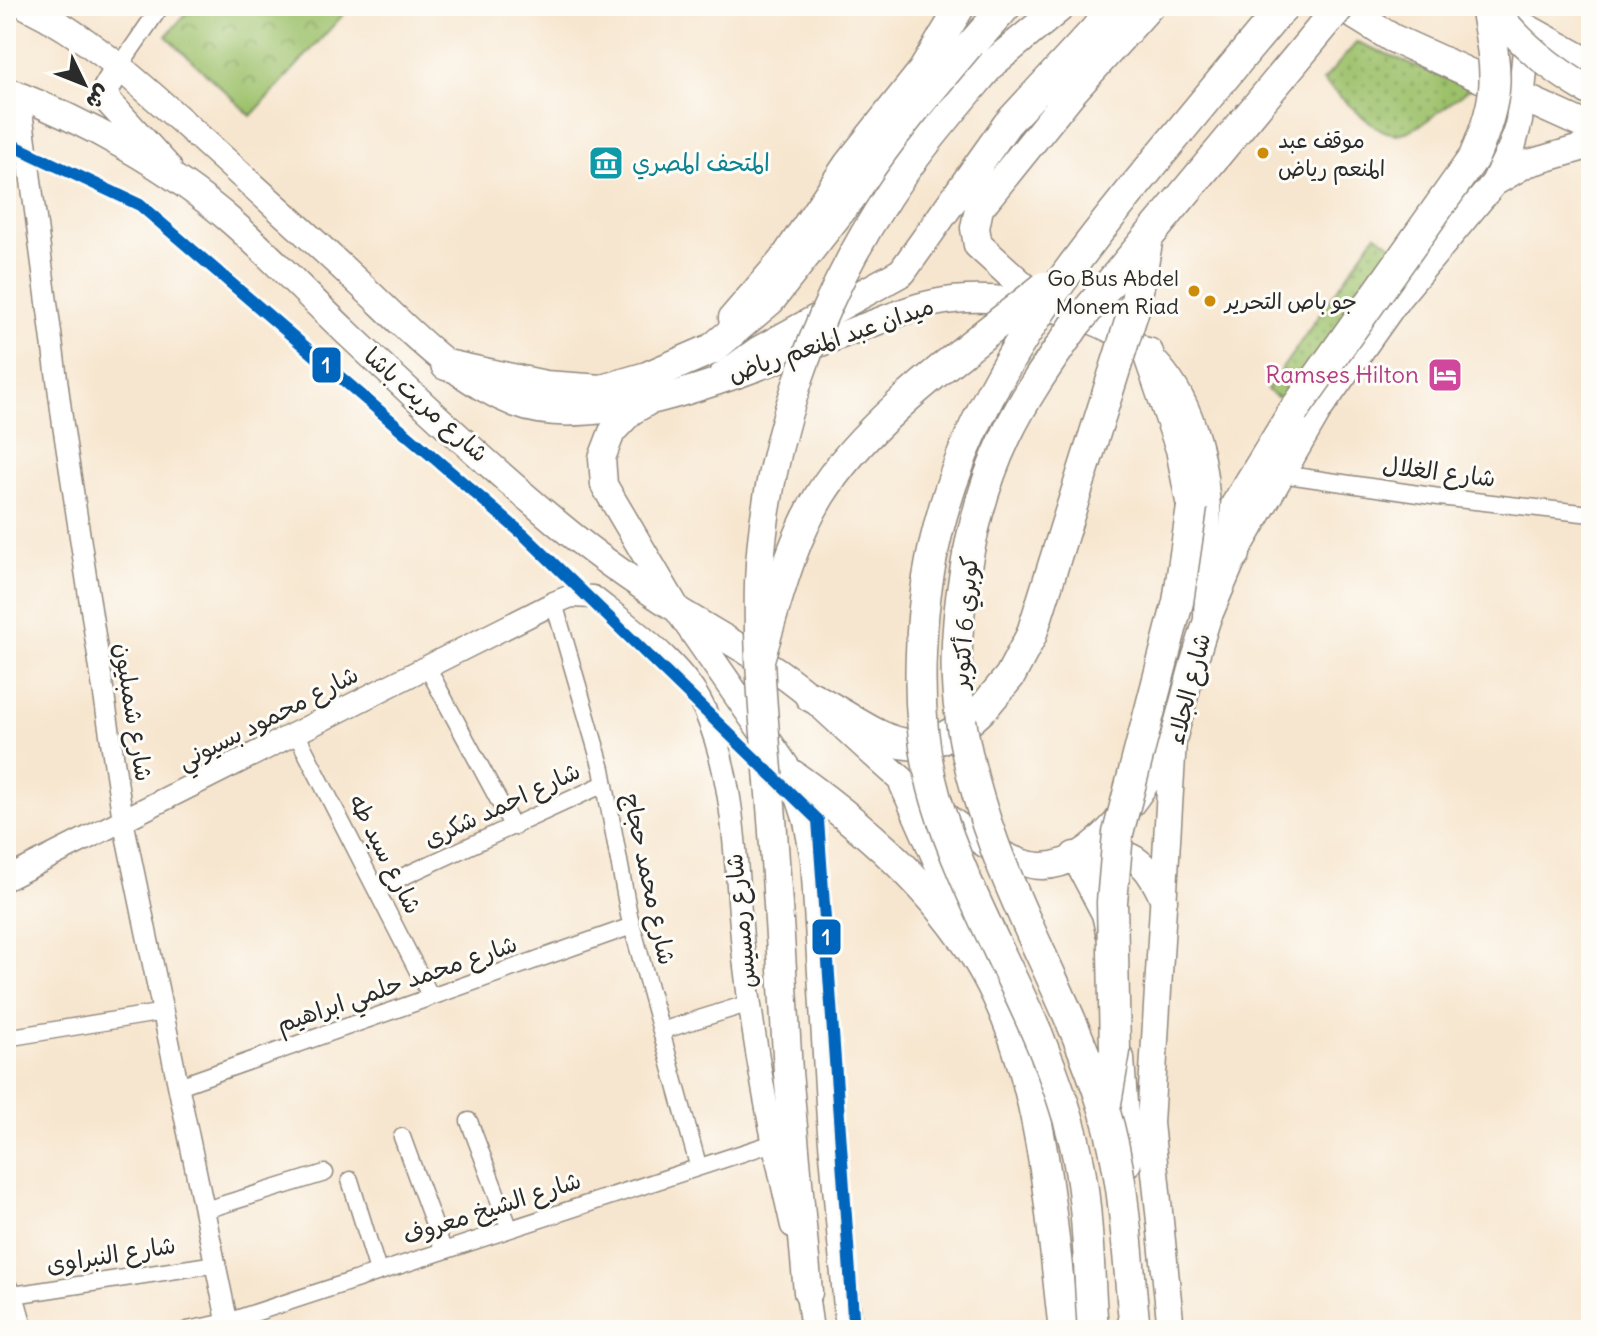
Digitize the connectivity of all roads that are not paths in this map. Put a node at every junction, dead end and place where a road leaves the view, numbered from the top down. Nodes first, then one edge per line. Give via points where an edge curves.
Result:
1 (26, 6) edge
2 (161, 6) edge
3 (961, 6) edge
4 (1006, 6) edge
5 (1036, 6) edge
6 (1062, 6) edge
7 (1116, 6) edge
8 (1150, 6) edge
9 (1284, 6) edge
10 (1340, 6) edge
11 (1487, 6) edge
12 (1529, 28) junction
13 (993, 63) junction
14 (1591, 64) edge
15 (119, 67) junction
16 (1591, 92) edge
17 (13, 93) edge
18 (1524, 97) junction
19 (1591, 128) edge
20 (1591, 145) edge
21 (180, 182) junction
22 (1494, 183) junction
23 (1147, 240) junction
24 (1070, 265) junction
25 (1047, 308) junction
26 (1148, 353) junction
27 (689, 359) junction
28 (446, 365) junction
29 (722, 377) junction
30 (655, 398) junction
31 (1281, 474) junction
32 (1591, 514) edge
33 (1235, 554) junction
34 (554, 603) junction
35 (677, 609) junction
36 (1207, 620) junction
37 (760, 656) junction
38 (427, 667) junction
39 (810, 696) junction
40 (296, 733) junction
41 (1173, 740) junction
42 (792, 775) junction
43 (900, 778) junction
44 (604, 784) junction
45 (123, 820) junction
46 (513, 827) junction
47 (1074, 855) junction
48 (6, 879) edge
49 (376, 889) junction
50 (1094, 893) junction
51 (1164, 900) junction
52 (632, 926) junction
53 (987, 975) junction
54 (431, 997) junction
55 (750, 1003) junction
56 (164, 1012) junction
57 (661, 1031) junction
58 (6, 1038) edge
59 (179, 1086) junction
60 (1105, 1111) junction
61 (469, 1121) dead end
62 (402, 1137) dead end
63 (773, 1143) junction
64 (698, 1165) junction
65 (325, 1173) dead end
66 (350, 1180) dead end
67 (205, 1210) junction
68 (509, 1227) junction
69 (443, 1249) junction
70 (216, 1264) junction
71 (378, 1271) junction
72 (10, 1288) edge
73 (808, 1292) junction
74 (228, 1326) edge
75 (25, 1330) edge
76 (187, 1330) edge
77 (812, 1330) edge
78 (849, 1330) edge
79 (1064, 1330) edge
80 (1093, 1330) edge
81 (1135, 1330) edge
82 (1142, 1330) edge
83 (1171, 1330) edge

1 - 15 main road, شارع مريت باشا via 79,34
2 - 15 street
3 - 27 highway via 922,71 848,164 784,259
4 - 27 highway via 770,300 731,335
5 - 13 highway
6 - 13 highway
7 - 29 highway via 1007,124 902,272 758,351
8 - 25 highway via 979,208 978,245
9 - 24 highway, كوبري 6 أكتوبر, bridge
10 - 18 highway via 1404,44
10 - 23 highway, كوبري 6 أكتوبر, bridge
11 - 12 highway
11 - 16 highway, bridge via 1545,64
11 - 33 highway, bridge via 1496,85 1492,117 1474,157 1293,412 1236,505
12 - 14 highway
12 - 18 main road, شارع الجلاء
13 - 37 highway, bridge via 888,196 838,286 796,388 765,523
15 - 21 main road via 106,99
15 - 28 main road, شارع مريت باشا
17 - 21 main road, شارع مريت باشا via 102,135
17 - 45 street, شارع شمبليون
18 - 19 highway
18 - 22 main road, شارع الجلاء via 1513,144
20 - 22 main road, شارع الجلاء via 1526,164
21 - 35 main road, شارع مريت باشا via 231,221 559,525
22 - 31 main road, شارع الجلاء via 1398,298 1320,408
23 - 39 highway, bridge via 1135,306 1031,636 1010,676 964,727 923,747 881,736
23 - 60 highway, كوبري 6 أكتوبر, bridge via 1076,324 1005,436 975,527 959,635 959,710 970,772 995,849 1077,1032
24 - 37 highway, bridge via 912,395 838,471 793,546
24 - 80 highway, كوبري 6 أكتوبر, bridge via 973,423 931,556 920,676 923,744 936,797 957,859 1030,1016 1075,1142
25 - 26 main road, ميدان عبد المنعم رياض via 1105,326
25 - 29 main road, ميدان عبد المنعم رياض via 979,298 931,303
26 - 36 main road, ميدان عبد المنعم رياض via 1194,425 1208,495
26 - 60 highway, bridge via 1181,449 1192,507 1178,602 1118,833 1112,902 1115,1051
27 - 28 highway via 602,390 545,386
28 - 30 main road, شارع مريت باشا via 490,392 539,412 588,413
29 - 30 main road, ميدان عبد المنعم رياض
30 - 35 main road via 612,432 602,458 604,485
31 - 32 street, شارع الغلال
31 - 33 main road, شارع الجلاء
33 - 36 main road, شارع الجلاء
34 - 38 main road, شارع محمود بسيوني
34 - 44 street, شارع محمد حجاج
34 - 55 main road, شارع رمسيس via 571,596 593,597 685,678 706,711 731,811
35 - 39 main road, شارع مريت باشا
35 - 42 main road
36 - 41 main road, شارع الجلاء
37 - 73 highway, bridge
38 - 40 main road, شارع محمود بسيوني
38 - 46 street
39 - 43 main road, شارع مريت باشا
40 - 45 main road, شارع محمود بسيوني
40 - 49 street, شارع سيد طه
41 - 47 main road, شارع مريت باشا via 1107,833
41 - 51 main road, شارع الجلاء
42 - 53 highway via 838,808 917,884
42 - 78 main road via 814,859
43 - 47 main road, شارع مريت باشا via 1008,859 1046,867
43 - 53 main road
44 - 46 street, شارع احمد شكرى
44 - 52 street, شارع محمد حجاج
45 - 48 main road, شارع محمود بسيوني
45 - 56 street, شارع شمبليون
46 - 49 street, شارع احمد شكرى
47 - 50 main road
49 - 54 street, شارع سيد طه
50 - 51 main road via 1102,864 1114,853 1124,854 1144,866
50 - 82 main road via 1105,914 1116,961
51 - 83 main road, شارع الجلاء via 1150,1123
52 - 54 street, شارع محمد حلمي ابراهيم
52 - 57 street, شارع محمد حجاج
53 - 79 highway via 1022,1067 1035,1121
54 - 59 street, شارع محمد حلمي ابراهيم
55 - 57 street
55 - 63 main road, شارع رمسيس
56 - 58 street
56 - 59 street, شارع شمبليون
57 - 64 street, شارع محمد حجاج
59 - 67 street, شارع شمبليون
60 - 81 highway, كوبري 6 أكتوبر, bridge via 1120,1183
61 - 68 street
62 - 69 street
63 - 64 street, شارع الشيخ معروف
63 - 73 main road, شارع رمسيس
64 - 68 street, شارع الشيخ معروف
65 - 67 street
66 - 71 street
67 - 70 street, شارع شمبليون
68 - 69 street, شارع الشيخ معروف
69 - 71 street, شارع الشيخ معروف
70 - 72 street, شارع النبراوى
70 - 74 street, شارع شمبليون
71 - 74 street, شارع الشيخ معروف
72 - 75 street
73 - 77 main road, شارع رمسيس
74 - 76 street, شارع الشيخ معروف

